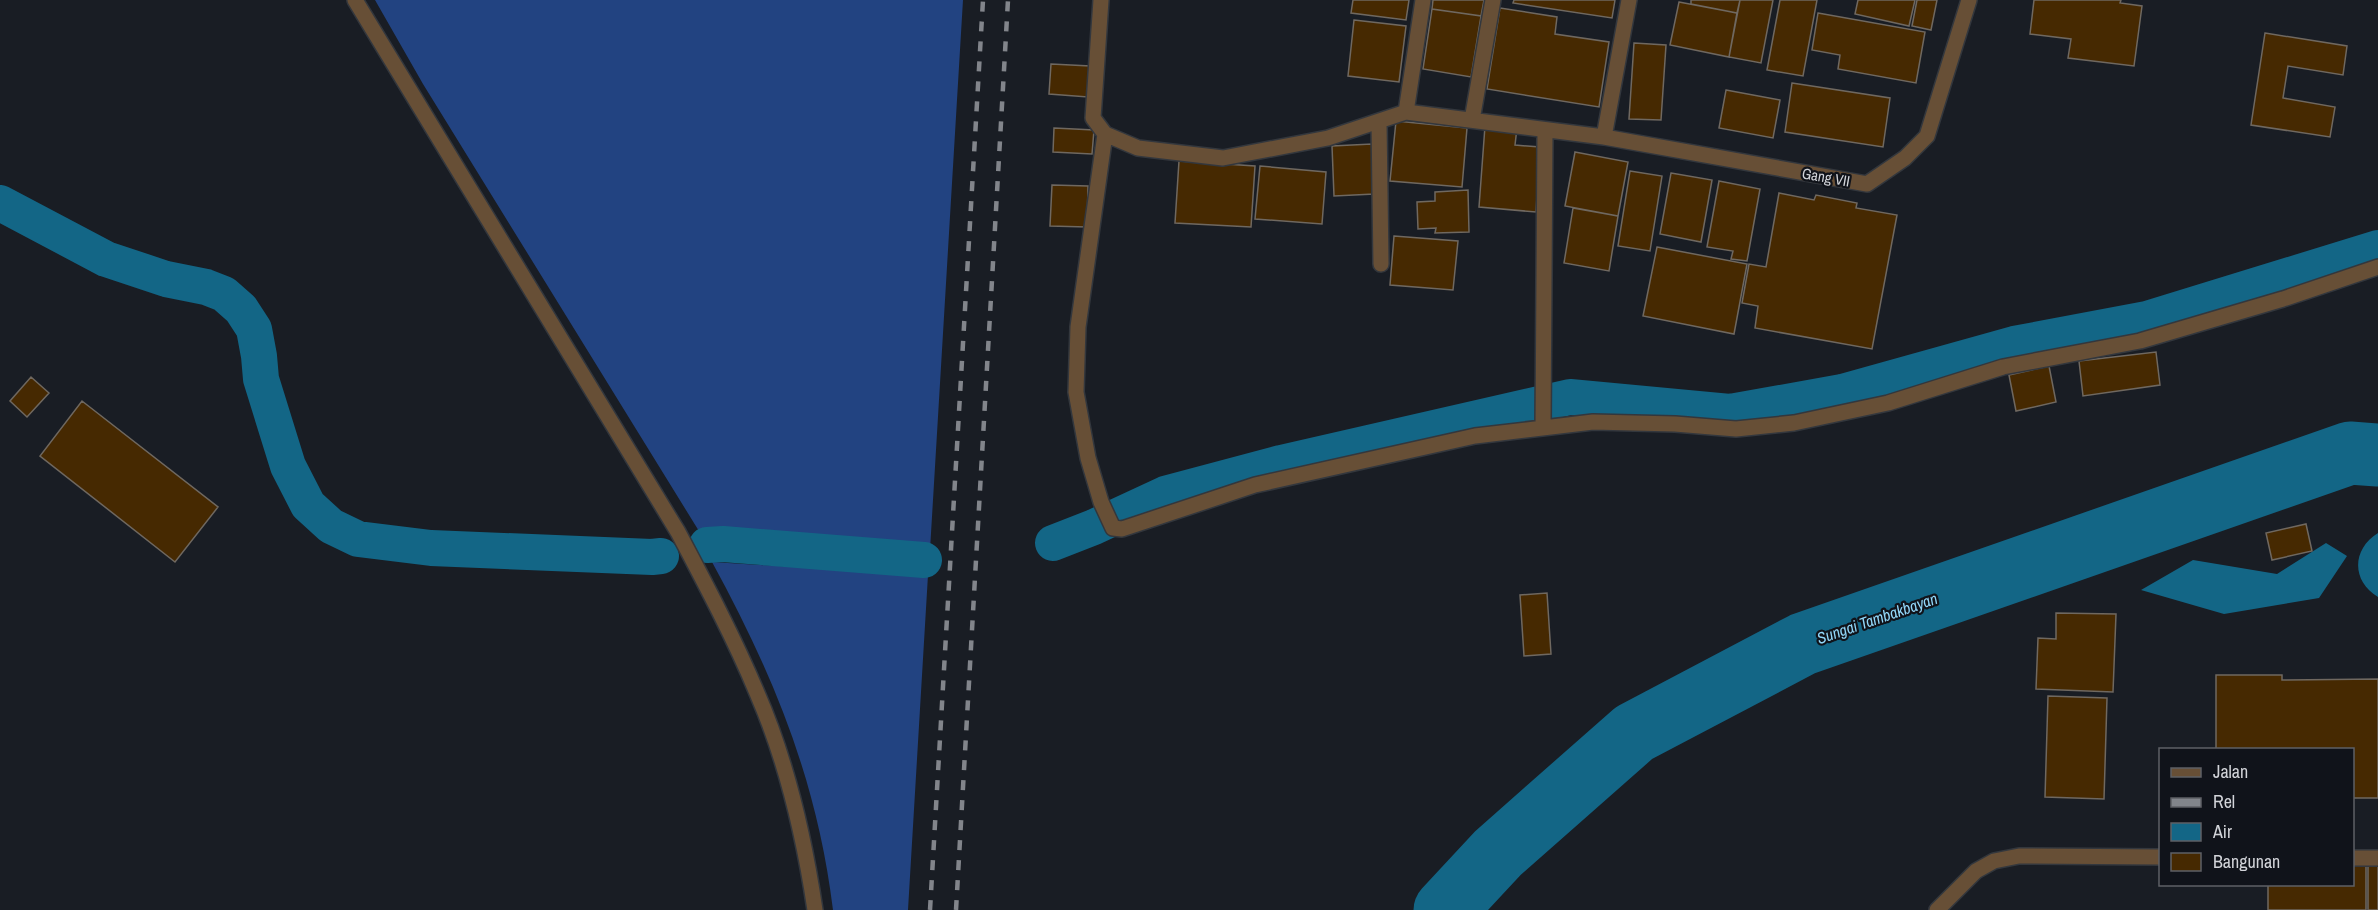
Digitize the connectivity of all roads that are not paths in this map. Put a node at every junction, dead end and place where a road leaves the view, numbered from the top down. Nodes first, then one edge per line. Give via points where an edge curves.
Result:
1 (355, 0) edge
2 (1101, 0) edge
3 (1423, 0) edge
4 (1493, 0) edge
5 (1629, 0) edge
6 (1969, 0) edge
7 (1406, 112) junction
8 (1472, 120) junction
9 (1379, 122) junction
10 (1545, 131) junction
11 (1105, 134) junction
12 (1604, 137) junction
13 (1381, 264) dead end
14 (2378, 267) edge
15 (1543, 428) junction
16 (2159, 857) edge
17 (2354, 858) edge
18 (2378, 858) edge
19 (815, 910) edge
20 (1937, 910) edge

1 - 19 street via 698,571 754,684 775,739 800,824
2 - 11 street via 1093,118
3 - 7 street
4 - 8 street
5 - 12 street
6 - 12 street, Gang VII via 1927,136 1905,158 1867,184
7 - 8 street, Gang VII
7 - 9 street
8 - 10 street, Gang VII
9 - 11 street via 1328,138 1223,158 1138,148
9 - 13 street
10 - 12 street, Gang VII
10 - 15 street
11 - 15 street via 1078,327 1076,392 1088,458 1113,528 1122,530 1255,485 1474,436
14 - 15 street via 2139,341 2003,367 1888,403 1794,423 1736,429 1593,422
16 - 20 street via 2019,856 1994,861 1976,872
17 - 18 street

